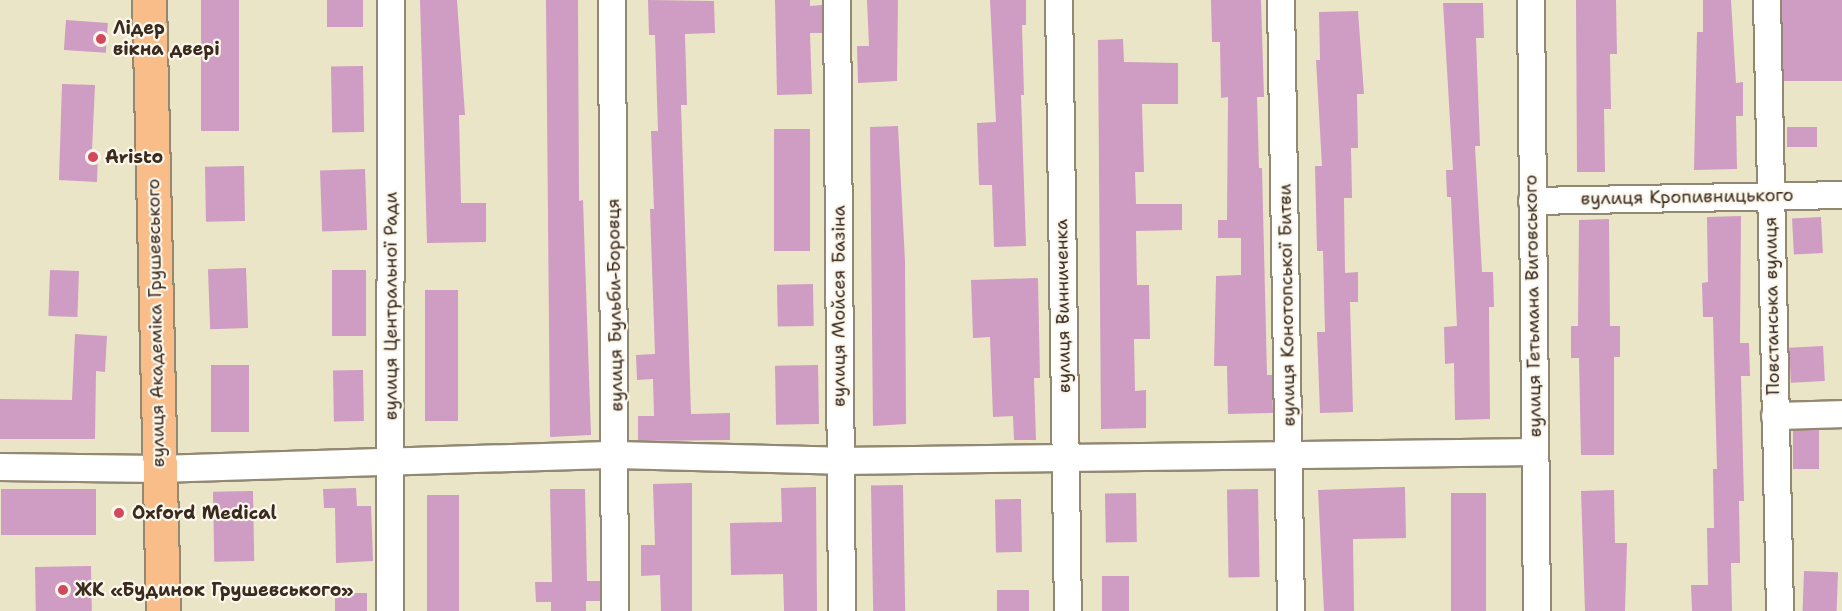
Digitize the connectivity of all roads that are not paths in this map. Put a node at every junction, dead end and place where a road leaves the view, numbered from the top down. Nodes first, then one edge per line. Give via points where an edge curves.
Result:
1 (149, 0) edge
2 (391, 0) edge
3 (612, 0) edge
4 (837, 0) edge
5 (1059, 0) edge
6 (1281, 0) edge
7 (1531, 0) edge
8 (1767, 0) edge
9 (1770, 195) junction
10 (1842, 195) edge
11 (1532, 201) junction
12 (1842, 414) edge
13 (1775, 416) junction
14 (1535, 452) junction
15 (616, 455) junction
16 (1290, 455) junction
17 (1064, 458) junction
18 (840, 461) junction
19 (392, 464) junction
20 (0, 467) edge
21 (159, 469) junction
22 (163, 611) edge
23 (390, 611) edge
24 (615, 611) edge
25 (842, 611) edge
26 (1068, 611) edge
27 (1291, 611) edge
28 (1537, 611) edge
29 (1780, 611) edge

1 - 21 main road, вулиця Академіка Грушевського
2 - 19 street, вулиця Центральної Ради
3 - 15 street, вулиця Бульби-Боровця
4 - 18 street, вулиця Мойсея Базіна
5 - 17 street, вулиця Винниченка
6 - 16 street, вулиця Конотопської Битви
7 - 11 street, вулиця Гетьмана Виговського
8 - 9 street, Повстанська вулиця
9 - 10 street, вулиця Кропивницького
9 - 11 street, вулиця Кропивницького
9 - 13 street, Повстанська вулиця
11 - 14 street, вулиця Гетьмана Виговського
12 - 13 street
13 - 29 street, Повстанська вулиця
14 - 16 street
14 - 28 street, вулиця Гетьмана Виговського
15 - 18 street
15 - 19 street
15 - 24 street, вулиця Бульби-Боровця
16 - 17 street
16 - 27 street, вулиця Конотопської Битви
17 - 18 street
17 - 26 street, вулиця Винниченка
18 - 25 street, вулиця Мойсея Базіна
19 - 21 street
19 - 23 street, вулиця Центральної Ради
20 - 21 street
21 - 22 main road, вулиця Академіка Грушевського

